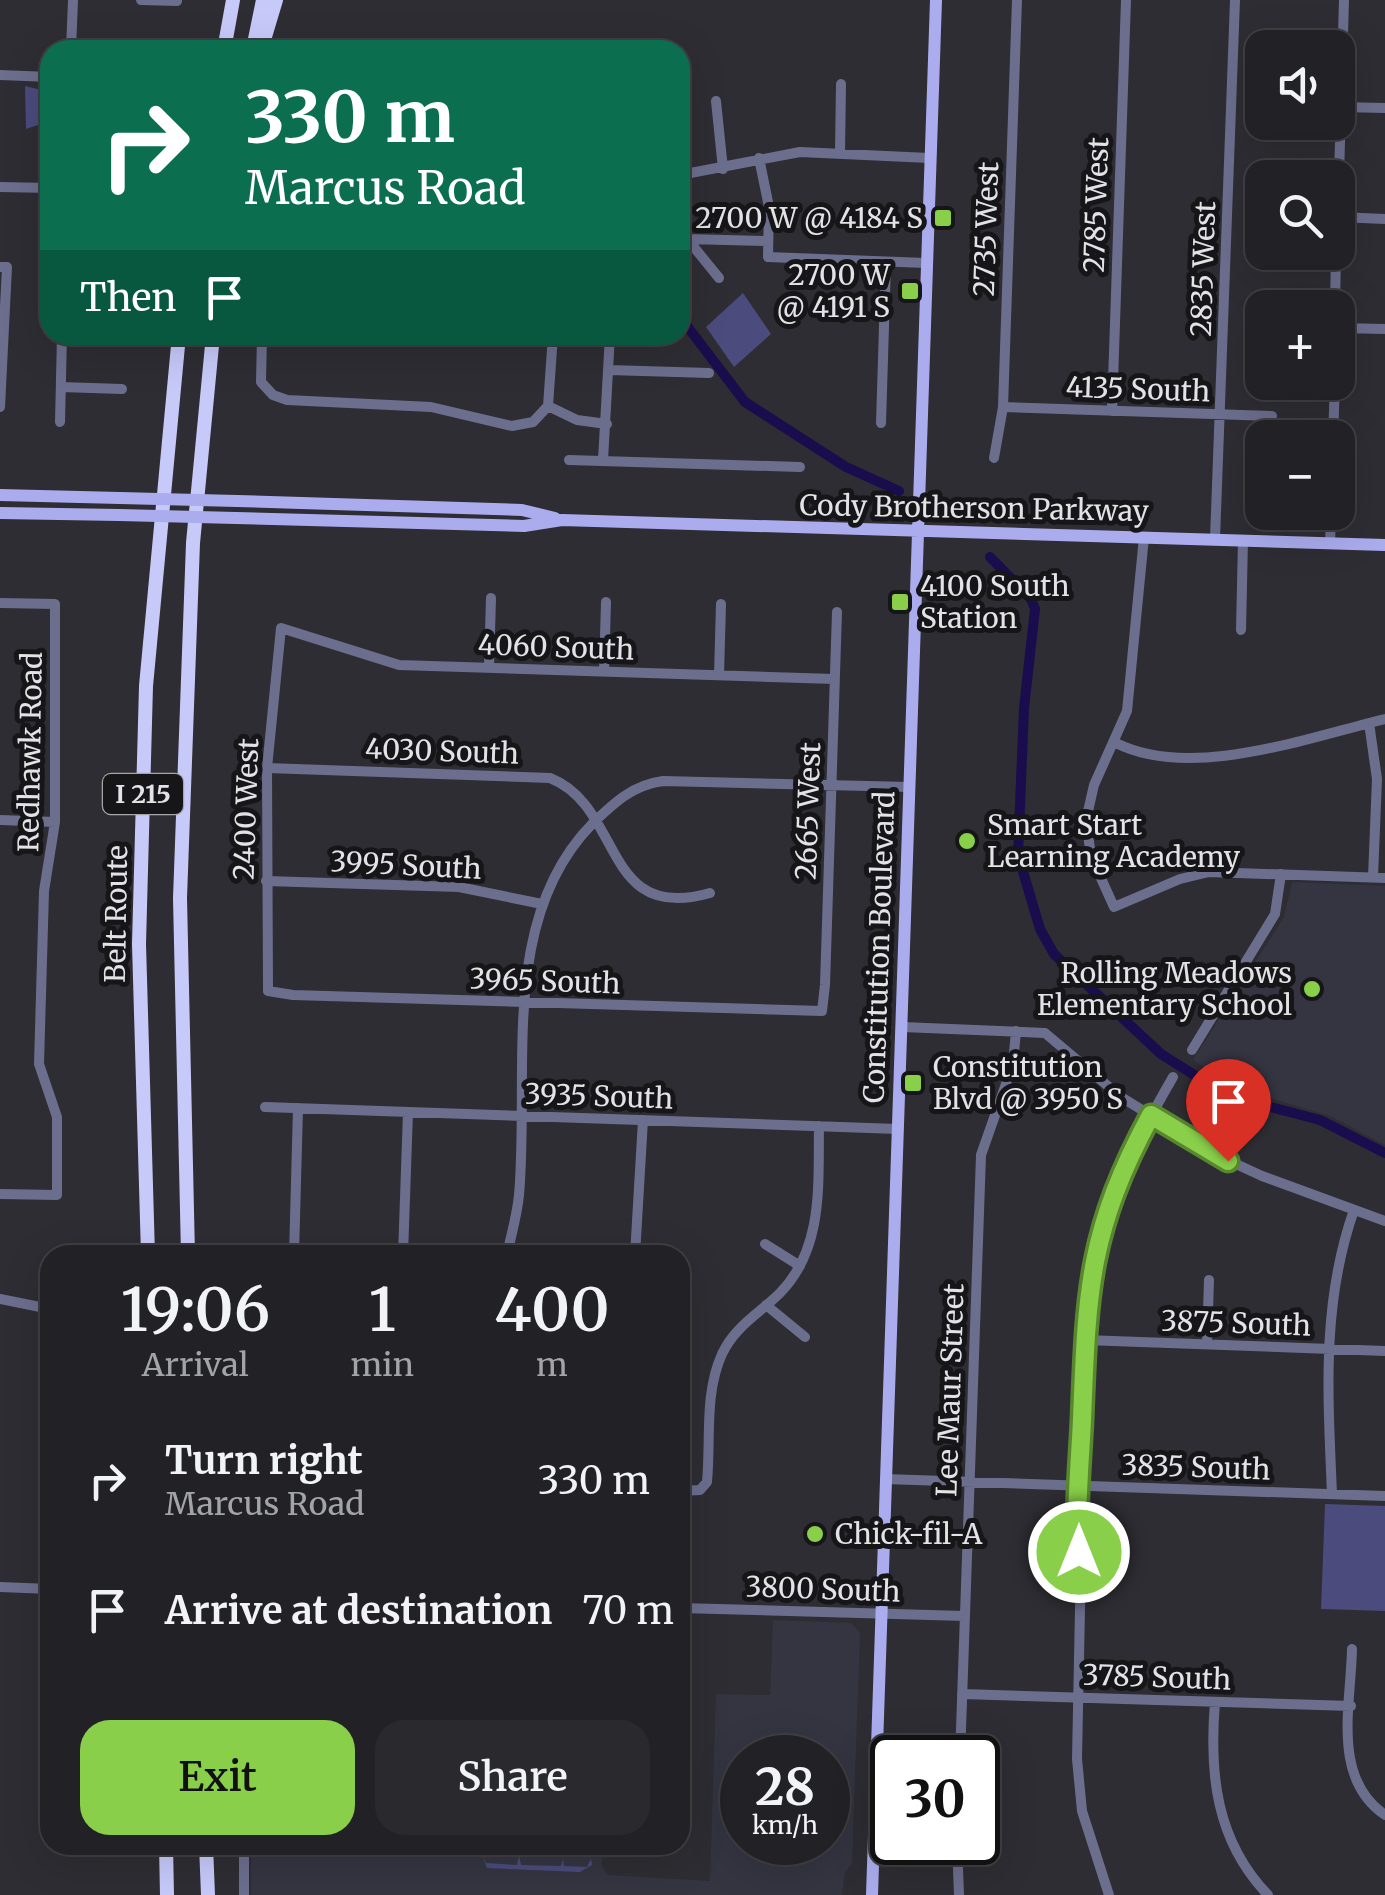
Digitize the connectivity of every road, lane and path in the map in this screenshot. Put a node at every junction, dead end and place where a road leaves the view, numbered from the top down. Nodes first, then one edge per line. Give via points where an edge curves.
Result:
1 (72, 0) edge
2 (141, 0) edge
3 (233, 0) edge
4 (262, 0) edge
5 (276, 0) edge
6 (936, 0) edge
7 (1016, 0) edge
8 (1126, 0) edge
9 (1235, 0) edge
10 (1344, 0) edge
11 (177, 1) edge
12 (1343, 30) edge
13 (71, 40) edge
14 (226, 40) edge
15 (258, 40) edge
16 (261, 40) edge
17 (0, 75) edge
18 (40, 77) edge
19 (841, 84) dead end
20 (716, 101) dead end
21 (1355, 107) edge
22 (1385, 108) edge
23 (840, 152) junction
24 (759, 158) junction
25 (930, 158) junction
26 (724, 169) junction
27 (690, 173) edge
28 (0, 187) edge
29 (40, 188) edge
30 (1355, 215) edge
31 (1385, 218) edge
32 (690, 234) edge
33 (768, 241) junction
34 (690, 242) edge
35 (886, 262) junction
36 (926, 263) junction
37 (4, 267) edge
38 (719, 278) dead end
39 (1355, 329) edge
40 (1385, 330) edge
41 (62, 345) edge
42 (179, 345) edge
43 (213, 345) edge
44 (262, 345) edge
45 (553, 345) edge
46 (610, 345) edge
47 (609, 370) junction
48 (709, 374) dead end
49 (61, 387) junction
50 (122, 389) dead end
51 (548, 406) junction
52 (0, 407) edge
53 (1003, 407) junction
54 (1112, 410) junction
55 (1220, 414) junction
56 (1272, 416) dead end
57 (60, 422) dead end
58 (607, 424) junction
59 (882, 424) dead end
60 (994, 458) dead end
61 (570, 460) dead end
62 (603, 460) junction
63 (800, 467) dead end
64 (0, 495) edge
65 (0, 512) edge
66 (562, 520) junction
67 (1330, 530) edge
68 (919, 533) junction
69 (1144, 537) junction
70 (1215, 540) junction
71 (1243, 540) junction
72 (1330, 544) junction
73 (1385, 545) edge
74 (491, 598) dead end
75 (606, 602) dead end
76 (0, 603) edge
77 (721, 604) dead end
78 (836, 612) dead end
79 (281, 628) joint
80 (1241, 630) dead end
81 (489, 667) junction
82 (604, 670) junction
83 (719, 675) junction
84 (834, 679) junction
85 (1385, 719) edge
86 (1369, 723) junction
87 (1116, 744) junction
88 (267, 768) junction
89 (832, 785) junction
90 (910, 786) junction
91 (0, 820) edge
92 (55, 822) junction
93 (595, 822) junction
94 (1281, 874) junction
95 (1379, 878) edge
96 (266, 881) junction
97 (710, 894) dead end
98 (542, 904) junction
99 (268, 991) joint
100 (526, 1003) junction
101 (822, 1011) joint
102 (902, 1027) junction
103 (1016, 1031) junction
104 (1192, 1050) dead end
105 (1174, 1076) dead end
106 (265, 1107) dead end
107 (298, 1108) junction
108 (408, 1112) junction
109 (1151, 1115) junction
110 (522, 1116) junction
111 (643, 1120) junction
112 (820, 1126) junction
113 (898, 1129) junction
114 (0, 1194) edge
115 (1354, 1210) junction
116 (1385, 1221) edge
117 (764, 1244) dead end
118 (148, 1245) edge
119 (188, 1245) edge
120 (294, 1245) edge
121 (404, 1245) edge
122 (510, 1245) edge
123 (636, 1245) edge
124 (800, 1266) junction
125 (1209, 1280) dead end
126 (0, 1300) edge
127 (766, 1305) junction
128 (40, 1308) edge
129 (806, 1337) dead end
130 (1084, 1340) junction
131 (1207, 1344) junction
132 (1327, 1348) junction
133 (1385, 1350) edge
134 (886, 1479) junction
135 (969, 1482) junction
136 (1079, 1486) junction
137 (690, 1489) edge
138 (1332, 1494) junction
139 (1385, 1496) edge
140 (0, 1587) edge
141 (40, 1589) edge
142 (690, 1608) edge
143 (881, 1614) junction
144 (965, 1616) junction
145 (1352, 1648) dead end
146 (962, 1694) junction
147 (1079, 1697) junction
148 (1214, 1702) junction
149 (1350, 1706) junction
150 (961, 1735) edge
151 (1385, 1815) edge
152 (166, 1855) edge
153 (206, 1855) edge
154 (244, 1855) edge
155 (958, 1865) edge
156 (167, 1895) edge
157 (208, 1895) edge
158 (244, 1895) edge
159 (872, 1895) edge
160 (959, 1895) edge
161 (1109, 1895) edge
162 (1268, 1895) edge

1 - 13 street
2 - 11 street
3 - 14 highway
4 - 15 highway
5 - 16 highway
6 - 25 main road, Constitution Boulevard
7 - 53 street, 2735 West
8 - 54 street, 2785 West
9 - 55 street, 2835 West
10 - 12 street
17 - 18 street
19 - 23 street
20 - 26 street
21 - 22 street
23 - 24 street
23 - 25 street
24 - 26 street
24 - 33 street
25 - 36 main road, Constitution Boulevard
26 - 27 street
28 - 29 street
30 - 31 street
32 - 33 street
33 - 35 street via 768,257
34 - 38 street
35 - 36 street
35 - 59 street
36 - 68 main road, Constitution Boulevard
37 - 52 street
39 - 40 street
41 - 49 street
42 - 118 highway, Belt Route / I 215 via 146,686 139,944
43 - 119 highway, I 215 via 191,575 180,898
44 - 51 street via 261,382 287,400 430,407 512,426 532,422
45 - 51 street
46 - 47 street
47 - 48 street
47 - 58 street
49 - 50 street
49 - 57 street
51 - 58 street
53 - 54 street, 4135 South
53 - 60 street, 2735 West
54 - 55 street, 4135 South
55 - 56 street, 4135 South
55 - 70 street, 2835 West
58 - 62 street
61 - 62 street
62 - 63 street
64 - 66 main road, Cody Brotherson Parkway, bridge via 522,510
65 - 66 main road, Cody Brotherson Parkway, bridge via 524,526
66 - 68 main road, Cody Brotherson Parkway
67 - 72 street
68 - 69 main road, Cody Brotherson Parkway
68 - 90 main road, Constitution Boulevard
69 - 70 main road, Cody Brotherson Parkway
69 - 87 street via 1129,699
70 - 71 main road, Cody Brotherson Parkway
71 - 72 main road, Cody Brotherson Parkway
71 - 80 street
72 - 73 main road, Cody Brotherson Parkway
74 - 81 street
75 - 82 street
76 - 92 street, Redhawk Road via 55,604
77 - 83 street
78 - 84 street, 2665 West
79 - 81 street, 4060 South via 378,662
79 - 88 street, 2400 West
81 - 82 street, 4060 South
82 - 83 street, 4060 South
83 - 84 street, 4060 South
84 - 89 street, 2665 West
85 - 86 street
86 - 87 street via 1225,756 1146,754
86 - 95 street via 1378,779
87 - 94 street via 1094,785 1086,820 1090,856 1114,907 1199,874
88 - 93 street, 4030 South via 550,778 575,792
88 - 96 street, 2400 West
89 - 90 street
89 - 93 street via 664,780 627,793
89 - 101 street, 2665 West
90 - 102 main road, Constitution Boulevard
91 - 92 street
92 - 114 street, Redhawk Road via 44,891 39,1064 57,1117 57,1195
93 - 97 street, 4030 South via 640,890 670,899
93 - 98 street via 563,859
94 - 95 street
94 - 104 street via 1275,914
96 - 98 street, 3995 South via 474,888
96 - 99 street, 2400 West
98 - 100 street
99 - 100 street, 3965 South
100 - 101 street, 3965 South
100 - 110 street
102 - 103 street
102 - 113 main road, Constitution Boulevard
103 - 109 street via 1055,1038
103 - 135 street, Lee Maur Street via 1013,1064 981,1155
105 - 109 street
106 - 107 street, 3935 South
107 - 108 street, 3935 South
107 - 120 street
108 - 110 street, 3935 South
108 - 121 street
109 - 115 street via 1245,1170
109 - 130 street via 1101,1224
110 - 111 street, 3935 South
110 - 122 street
111 - 112 street, 3935 South
111 - 123 street
112 - 113 street, 3935 South
112 - 124 street via 815,1227
113 - 134 main road, Constitution Boulevard
115 - 116 street
115 - 132 street via 1333,1281
117 - 124 street
124 - 127 street
125 - 131 street
126 - 128 street
127 - 129 street
127 - 137 street via 737,1331 718,1364 705,1487
130 - 131 street, 3875 South
130 - 136 street
131 - 132 street, 3875 South
132 - 133 street, 3875 South
132 - 138 street
134 - 135 street, 3835 South
134 - 143 main road, Constitution Boulevard
135 - 136 street, 3835 South
135 - 144 street, Lee Maur Street
136 - 138 street, 3835 South
136 - 147 street
138 - 139 street, 3835 South
140 - 141 street
142 - 143 street, 3800 South
143 - 144 street, 3800 South
143 - 159 main road, Constitution Boulevard
144 - 146 street, Lee Maur Street
145 - 149 street
146 - 147 street, 3785 South
146 - 150 street, Lee Maur Street
147 - 148 street, 3785 South
147 - 161 street via 1082,1811
148 - 149 street, 3785 South
148 - 162 street via 1211,1758 1219,1808 1238,1854
149 - 151 street via 1354,1783
152 - 156 highway
153 - 157 highway
154 - 158 street
155 - 160 street

